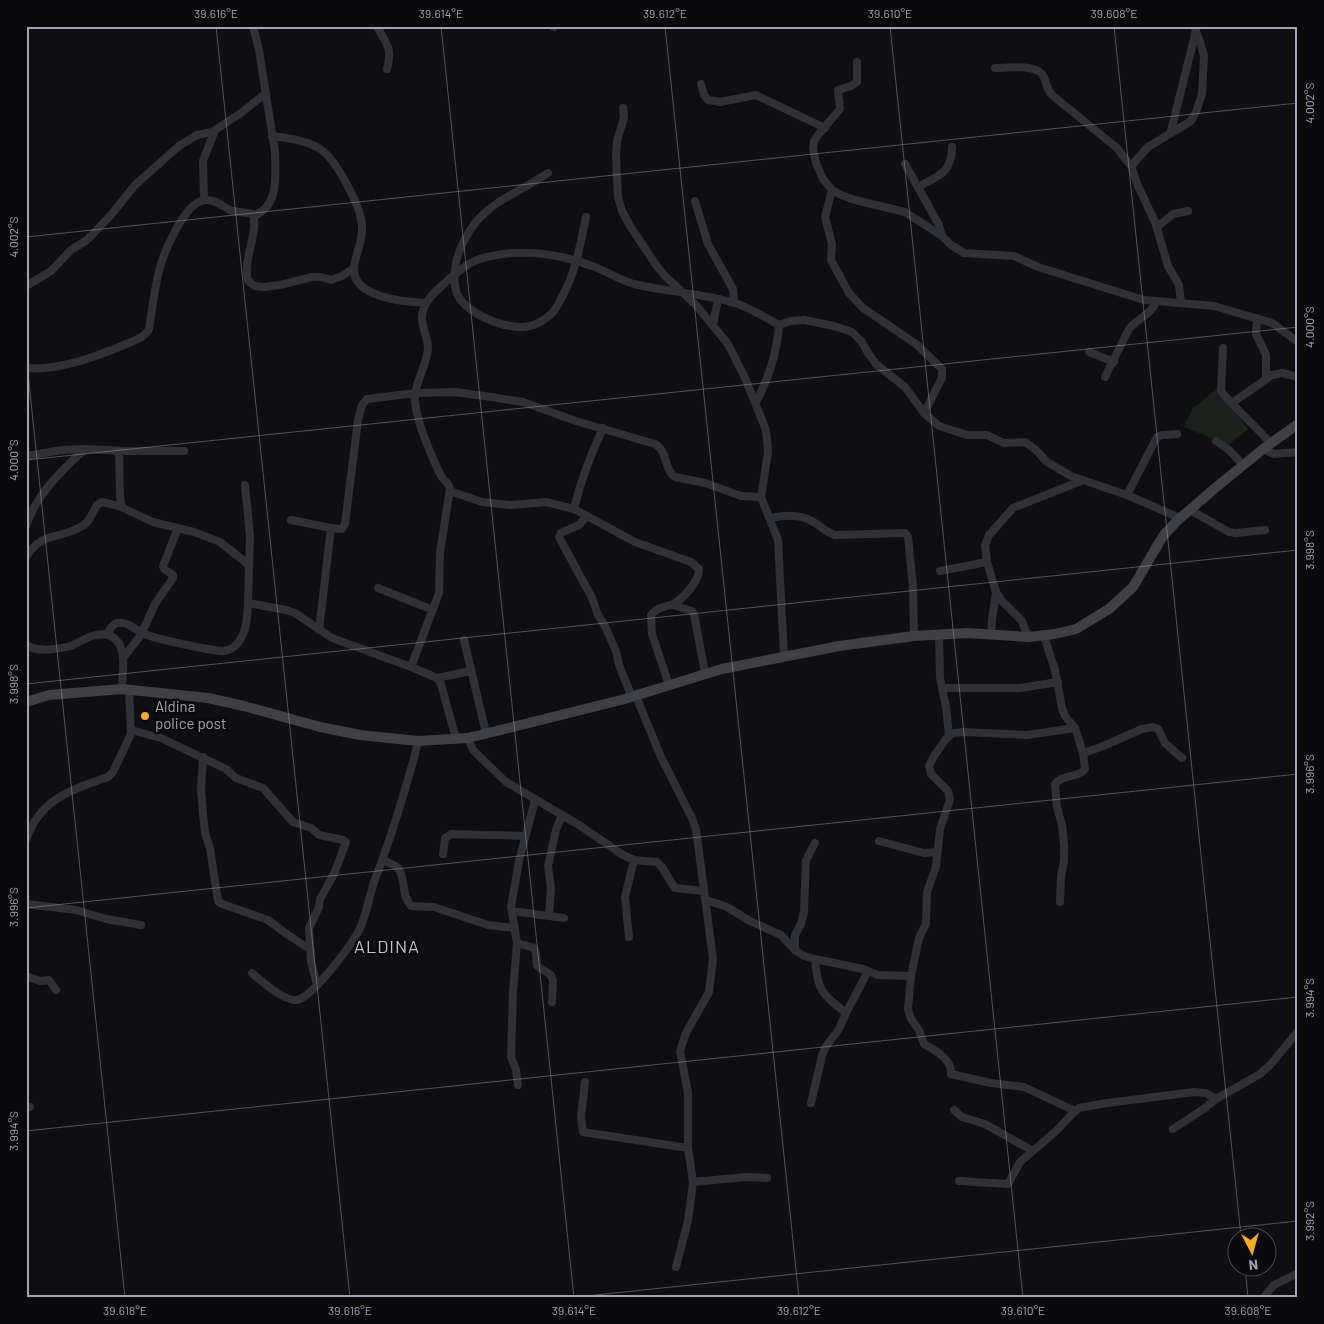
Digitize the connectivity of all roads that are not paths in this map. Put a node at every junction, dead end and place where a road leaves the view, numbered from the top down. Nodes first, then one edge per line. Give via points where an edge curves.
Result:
1 (253, 26) edge
2 (377, 26) edge
3 (1195, 28) edge
4 (857, 62) dead end
5 (387, 68) dead end
6 (995, 68) dead end
7 (700, 84) dead end
8 (266, 93) junction
9 (623, 108) dead end
10 (825, 128) junction
11 (215, 130) junction
12 (1171, 131) junction
13 (272, 136) junction
14 (952, 147) dead end
15 (905, 164) dead end
16 (1131, 166) junction
17 (548, 173) dead end
18 (918, 187) junction
19 (832, 190) junction
20 (204, 200) junction
21 (695, 201) dead end
22 (1188, 211) dead end
23 (254, 216) junction
24 (586, 217) dead end
25 (1157, 227) junction
26 (942, 236) junction
27 (577, 261) junction
28 (354, 268) junction
29 (455, 275) junction
30 (28, 286) dead end
31 (684, 293) junction
32 (718, 299) junction
33 (1156, 302) junction
34 (426, 303) junction
35 (734, 303) junction
36 (1181, 303) junction
37 (1257, 318) junction
38 (713, 325) junction
39 (779, 325) junction
40 (1298, 342) edge
41 (1223, 348) dead end
42 (1089, 352) dead end
43 (1114, 362) junction
44 (26, 368) edge
45 (1298, 377) edge
46 (1105, 378) dead end
47 (1266, 378) junction
48 (416, 393) junction
49 (756, 402) junction
50 (1232, 403) junction
51 (924, 413) junction
52 (1298, 424) edge
53 (604, 428) junction
54 (1177, 434) dead end
55 (1216, 441) dead end
56 (1267, 446) junction
57 (85, 449) junction
58 (120, 451) junction
59 (184, 451) dead end
60 (1298, 452) edge
61 (26, 456) edge
62 (1243, 466) junction
63 (1081, 481) junction
64 (245, 485) dead end
65 (450, 492) junction
66 (1127, 495) junction
67 (761, 498) junction
68 (122, 507) junction
69 (574, 509) junction
70 (1190, 510) junction
71 (587, 516) junction
72 (771, 518) junction
73 (1180, 518) junction
74 (291, 520) dead end
75 (26, 526) edge
76 (178, 528) junction
77 (331, 528) junction
78 (1265, 530) dead end
79 (26, 557) edge
80 (987, 562) junction
81 (249, 565) junction
82 (940, 571) dead end
83 (378, 588) dead end
84 (996, 592) junction
85 (248, 603) junction
86 (673, 604) junction
87 (432, 610) junction
88 (319, 630) junction
89 (142, 633) junction
90 (107, 634) junction
91 (991, 634) junction
92 (939, 635) junction
93 (914, 636) junction
94 (1044, 636) junction
95 (1028, 637) junction
96 (464, 640) dead end
97 (26, 645) edge
98 (784, 656) junction
99 (123, 658) junction
100 (411, 667) junction
101 (471, 672) junction
102 (705, 673) junction
103 (437, 678) junction
104 (1058, 682) junction
105 (670, 685) junction
106 (942, 688) junction
107 (126, 689) junction
108 (634, 697) junction
109 (26, 702) edge
110 (1074, 728) junction
111 (131, 730) junction
112 (486, 733) junction
113 (949, 736) junction
114 (468, 738) junction
115 (456, 739) junction
116 (418, 741) junction
117 (1083, 753) junction
118 (203, 758) junction
119 (1182, 758) dead end
120 (535, 800) junction
121 (562, 814) junction
122 (525, 836) junction
123 (26, 840) edge
124 (879, 841) dead end
125 (815, 842) dead end
126 (937, 852) junction
127 (443, 854) dead end
128 (383, 860) junction
129 (634, 860) junction
130 (704, 891) junction
131 (706, 900) junction
132 (1060, 902) dead end
133 (26, 904) edge
134 (512, 911) junction
135 (549, 916) junction
136 (564, 918) dead end
137 (141, 925) dead end
138 (515, 928) junction
139 (795, 935) junction
140 (629, 937) dead end
141 (783, 937) junction
142 (517, 943) junction
143 (310, 950) junction
144 (796, 950) junction
145 (815, 959) junction
146 (868, 971) junction
147 (252, 973) dead end
148 (26, 976) edge
149 (910, 976) junction
150 (317, 985) junction
151 (56, 990) dead end
152 (552, 1002) dead end
153 (846, 1013) junction
154 (1298, 1031) edge
155 (585, 1082) dead end
156 (518, 1086) dead end
157 (1216, 1099) junction
158 (811, 1103) dead end
159 (954, 1110) dead end
160 (1075, 1111) junction
161 (1173, 1128) dead end
162 (688, 1148) junction
163 (1033, 1151) junction
164 (767, 1178) dead end
165 (959, 1181) dead end
166 (693, 1182) junction
167 (676, 1267) dead end
168 (1298, 1274) edge
169 (1263, 1298) edge

1 - 8 street
2 - 5 street via 390,53
3 - 12 street
3 - 12 street via 1204,56 1202,94 1191,121
4 - 10 street via 857,82 838,90 840,109
6 - 16 street via 1039,72 1052,95 1117,148
7 - 10 street via 708,100 720,102 756,95
8 - 11 street
8 - 13 street
9 - 31 street via 616,156 622,211 656,265
10 - 19 street via 814,141 813,149 823,179
11 - 20 street via 203,161
11 - 30 street via 197,135 178,146 135,185 87,240
12 - 16 street via 1148,147
13 - 23 street via 274,193 265,209
13 - 28 street via 290,138 321,149 346,183 360,212 362,227
14 - 18 street via 945,171
15 - 18 street
16 - 25 street
17 - 29 street via 486,212 464,240 455,263
18 - 26 street
19 - 26 street via 848,198 905,212
19 - 51 street via 825,217 832,244 831,260 849,293 863,308 916,344 942,369 942,378
20 - 23 street
20 - 44 street via 188,209 177,226 158,274 149,329 145,335 89,359
21 - 35 street via 708,244 732,289
22 - 25 street via 1173,214
23 - 28 street via 247,272 248,281 255,286 272,287 312,277 334,280
24 - 27 street
25 - 36 street via 1168,266 1179,285
26 - 33 street via 964,253 1014,256 1038,267
27 - 29 street via 548,255 507,254 477,260
27 - 29 street via 554,312 544,321 522,327 499,324 463,303 454,287
27 - 31 street via 634,284
28 - 34 street via 360,284 375,294 405,302
29 - 34 street
31 - 32 street
31 - 38 street
32 - 35 street
32 - 38 street
33 - 36 street
33 - 43 street via 1153,310 1129,329
34 - 48 street via 422,322 428,347
35 - 39 street
36 - 37 street via 1214,306
37 - 40 street via 1272,323
37 - 47 street via 1256,334 1266,355
38 - 49 street via 728,344
39 - 49 street via 776,350
39 - 51 street via 791,321 812,321 852,332 876,364 905,387
41 - 50 street via 1220,389
42 - 43 street
43 - 46 street
45 - 47 street via 1276,374
47 - 50 street
48 - 53 street via 456,392 522,402
48 - 65 street via 419,420
48 - 77 street via 367,399 362,404 345,524 342,529
49 - 67 street via 767,435 768,452
50 - 56 street via 1255,425
51 - 63 street via 939,426 966,435 987,435 1004,443 1025,442 1047,462
52 - 56 street
53 - 67 street via 658,446 664,451 671,474 675,477 705,483 741,496
53 - 69 street via 588,459
54 - 66 street via 1156,437
55 - 62 street
56 - 60 street via 1274,454
56 - 62 street
57 - 58 street
57 - 61 street
57 - 75 street via 48,486
58 - 59 street
58 - 68 street
62 - 70 street
63 - 66 street
63 - 80 street via 1010,510 987,538 984,548
64 - 81 street
65 - 69 street via 482,502 511,505 546,502
65 - 87 street via 440,552 439,593
66 - 73 street
67 - 72 street
68 - 76 street via 154,522
68 - 79 street via 100,503 84,525 44,539
69 - 71 street
70 - 73 street
70 - 78 street via 1236,534
71 - 86 street via 635,542 683,558 696,566 700,572 697,580
71 - 108 street via 579,525 561,533 560,537 606,626
72 - 93 street via 805,518 835,535 906,533 913,587
72 - 98 street via 778,540
73 - 94 street via 1163,536 1136,583 1115,604 1076,629
74 - 77 street
76 - 81 street via 220,542
76 - 89 street via 163,567 173,578 155,604
77 - 88 street
80 - 82 street
80 - 84 street
81 - 85 street
83 - 87 street
84 - 91 street
84 - 95 street via 1022,620
85 - 88 street via 286,610
85 - 89 street via 244,632 236,645 224,651
86 - 102 street via 694,614
86 - 105 street via 655,611 650,618 652,634
87 - 100 street
88 - 100 street via 344,643
89 - 90 street via 120,623 114,624
89 - 99 street
90 - 97 street via 91,636 69,646 36,650
90 - 99 street via 117,640
91 - 92 street
91 - 95 street
92 - 93 street
92 - 106 street
93 - 98 street
94 - 95 street
94 - 104 street
96 - 101 street
98 - 102 street
99 - 107 street
100 - 103 street
101 - 103 street
101 - 112 street
102 - 105 street
103 - 115 street
104 - 106 street via 1020,688
104 - 110 street via 1063,712
105 - 108 street
106 - 113 street
107 - 109 street via 49,695
107 - 111 street
107 - 116 street via 208,698 342,732
108 - 112 street
108 - 130 street via 692,818
110 - 113 street via 1027,735 958,732
110 - 117 street
111 - 118 street via 161,738
111 - 123 street via 128,743 110,775 68,792 48,805 35,819
112 - 114 street
113 - 126 street via 929,769 950,796
114 - 115 street
114 - 120 street via 474,750 500,777
115 - 116 street
116 - 128 street
117 - 119 street via 1153,727
117 - 132 street via 1084,772 1058,780 1055,784 1064,845
118 - 143 street via 202,813 218,901 268,920
118 - 143 street via 226,769 236,778 263,788 293,822 346,842 309,926
120 - 121 street
120 - 122 street
121 - 129 street via 622,856
121 - 135 street via 548,866 551,890
122 - 127 street via 452,834 445,838
122 - 134 street
124 - 126 street via 928,854
125 - 139 street via 806,860 804,912
126 - 149 street via 927,895 926,924 919,938
128 - 138 street via 399,871 411,906 434,907 488,925
128 - 150 street via 357,934
129 - 130 street via 657,862 675,888
129 - 140 street via 625,897
130 - 131 street
131 - 141 street via 727,906
131 - 162 street via 713,954 709,992 683,1039 680,1051 688,1093
133 - 137 street via 76,910
134 - 135 street
134 - 138 street
135 - 136 street
138 - 142 street
139 - 141 street
139 - 144 street
141 - 144 street
142 - 152 street via 534,948 537,966 551,975
142 - 156 street via 511,1057
143 - 150 street
144 - 145 street
145 - 146 street
145 - 153 street via 820,990
146 - 149 street via 878,975
146 - 153 street
147 - 150 street via 292,1000 302,998
148 - 151 street via 40,981 49,980
149 - 160 street via 907,1005 911,1019 920,1030 924,1044 948,1062 951,1074 1024,1087
153 - 158 street via 822,1056
154 - 157 street via 1260,1074
155 - 162 street via 581,1117 583,1132
157 - 160 street via 1206,1093 1194,1092 1102,1104
157 - 161 street
159 - 163 street via 962,1117 985,1124
160 - 163 street
162 - 166 street
163 - 165 street via 1020,1162 1008,1184
164 - 166 street
166 - 167 street via 688,1221
168 - 169 street via 1274,1284

